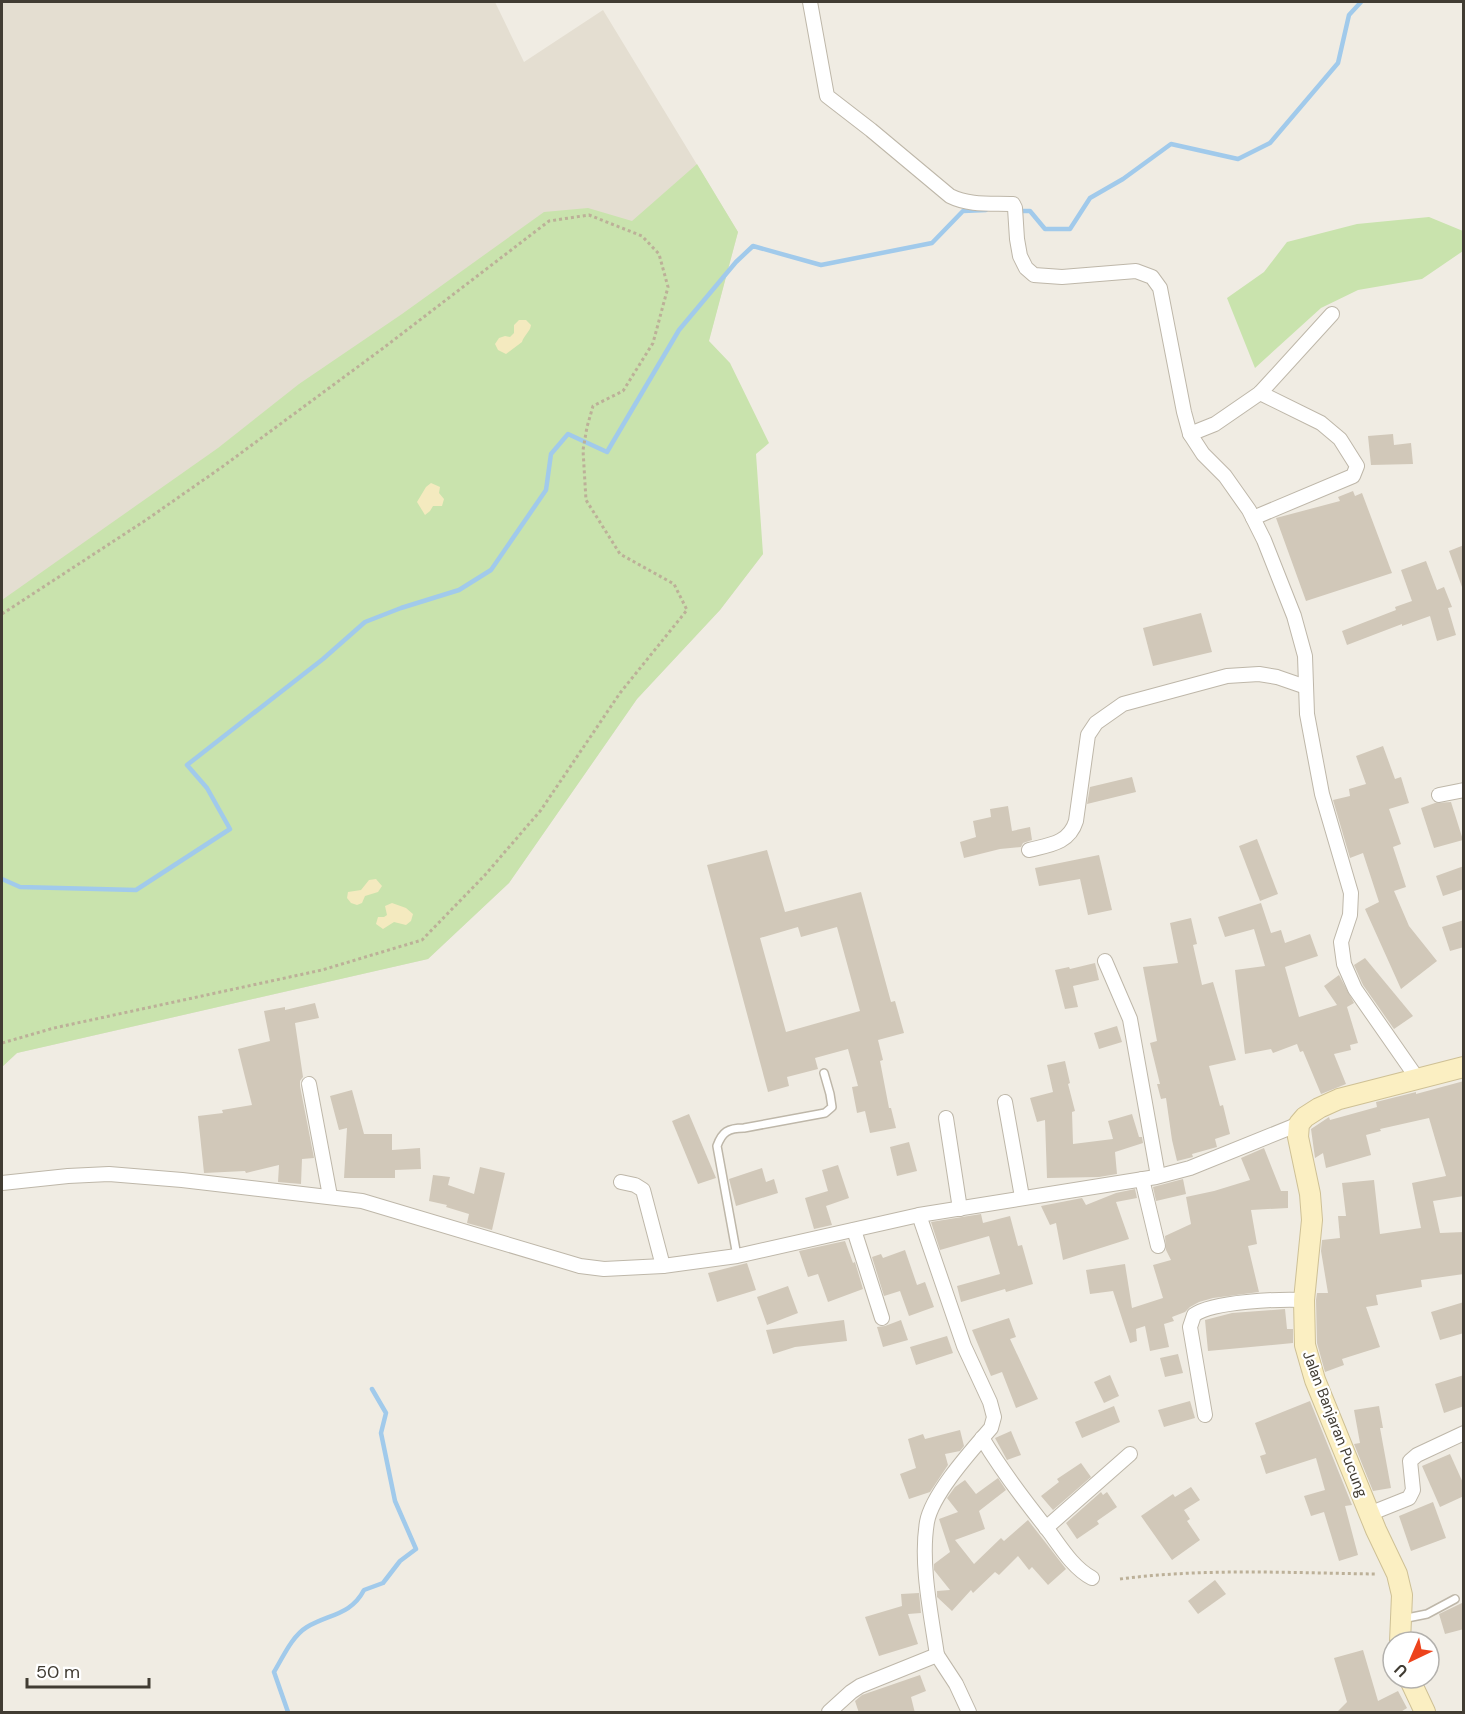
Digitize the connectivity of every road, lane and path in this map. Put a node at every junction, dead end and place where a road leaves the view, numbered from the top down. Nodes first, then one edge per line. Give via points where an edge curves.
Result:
1 (810, 2) edge
2 (1332, 314) dead end
3 (1260, 393) junction
4 (1190, 434) junction
5 (1254, 518) junction
6 (2, 614) edge
7 (1306, 687) junction
8 (1464, 790) edge
9 (1439, 795) dead end
10 (1029, 850) dead end
11 (1105, 961) dead end
12 (2, 1042) edge
13 (1464, 1067) edge
14 (824, 1073) dead end
15 (1417, 1078) junction
16 (309, 1084) dead end
17 (1005, 1102) dead end
18 (946, 1118) dead end
19 (1299, 1124) junction
20 (1158, 1176) junction
21 (1142, 1179) junction
22 (621, 1182) dead end
23 (2, 1183) edge
24 (330, 1196) junction
25 (1022, 1197) junction
26 (960, 1209) junction
27 (919, 1215) junction
28 (854, 1230) junction
29 (1158, 1246) dead end
30 (737, 1256) junction
31 (663, 1266) junction
32 (1304, 1300) junction
33 (882, 1318) dead end
34 (1205, 1415) dead end
35 (1464, 1433) edge
36 (982, 1438) junction
37 (1130, 1454) dead end
38 (1369, 1514) junction
39 (1046, 1528) junction
40 (1397, 1574) junction
41 (1092, 1578) dead end
42 (1120, 1579) dead end
43 (1455, 1599) dead end
44 (1401, 1619) junction
45 (1401, 1630) edge
46 (937, 1655) junction
47 (1414, 1690) edge
48 (829, 1713) edge
49 (969, 1713) edge
50 (1425, 1713) edge

1 - 4 street via 827,96 950,196 980,203 1011,203 1023,263 1031,272 1062,277 1136,271 1148,274 1158,284
2 - 3 street
3 - 4 street via 1215,424
3 - 5 street via 1321,423 1340,439 1357,466 1353,476
4 - 5 street
5 - 7 street via 1294,616 1305,656
6 - 12 path via 222,467 549,221 589,215 642,236 659,254 668,287 653,343 622,391 593,406 586,427 586,500 620,554 674,584 687,610 620,693 541,810 422,940 322,970
7 - 10 street via 1277,677 1245,674 1123,704 1096,723 1088,735 1073,829 1060,842
7 - 15 street via 1307,714 1322,794 1351,893 1350,915 1341,942 1344,964 1355,989
8 - 9 street
11 - 20 street via 1130,1019
13 - 15 street
14 - 30 lane via 832,1107 825,1113 733,1128 720,1137 717,1146
15 - 19 street via 1339,1100 1319,1108
16 - 24 street
17 - 25 street
18 - 26 street
19 - 20 street via 1190,1168
19 - 32 street, Jalan Banjaran Pucung via 1312,1220
20 - 21 street
21 - 25 street
21 - 29 street
22 - 31 street via 643,1190
23 - 24 street via 109,1174
24 - 31 street via 362,1201 580,1266
25 - 26 street
26 - 27 street
27 - 28 street
27 - 36 street via 964,1346 990,1402 994,1417
28 - 30 street
28 - 33 street
30 - 31 street
32 - 34 street via 1250,1301 1194,1315 1190,1327
32 - 38 street, Jalan Banjaran Pucung via 1305,1345 1315,1380
35 - 38 street via 1410,1461 1413,1490 1409,1498
36 - 39 street via 1011,1484
36 - 46 street via 940,1492 927,1521 928,1593
37 - 39 street
38 - 40 street, Jalan Banjaran Pucung
39 - 41 street via 1082,1573
40 - 42 path via 1157,1574
40 - 44 street, Jalan Banjaran Pucung via 1402,1595
43 - 44 lane via 1427,1614
44 - 45 street, Jalan Banjaran Pucung
46 - 48 street via 860,1686
46 - 49 street
47 - 50 street

